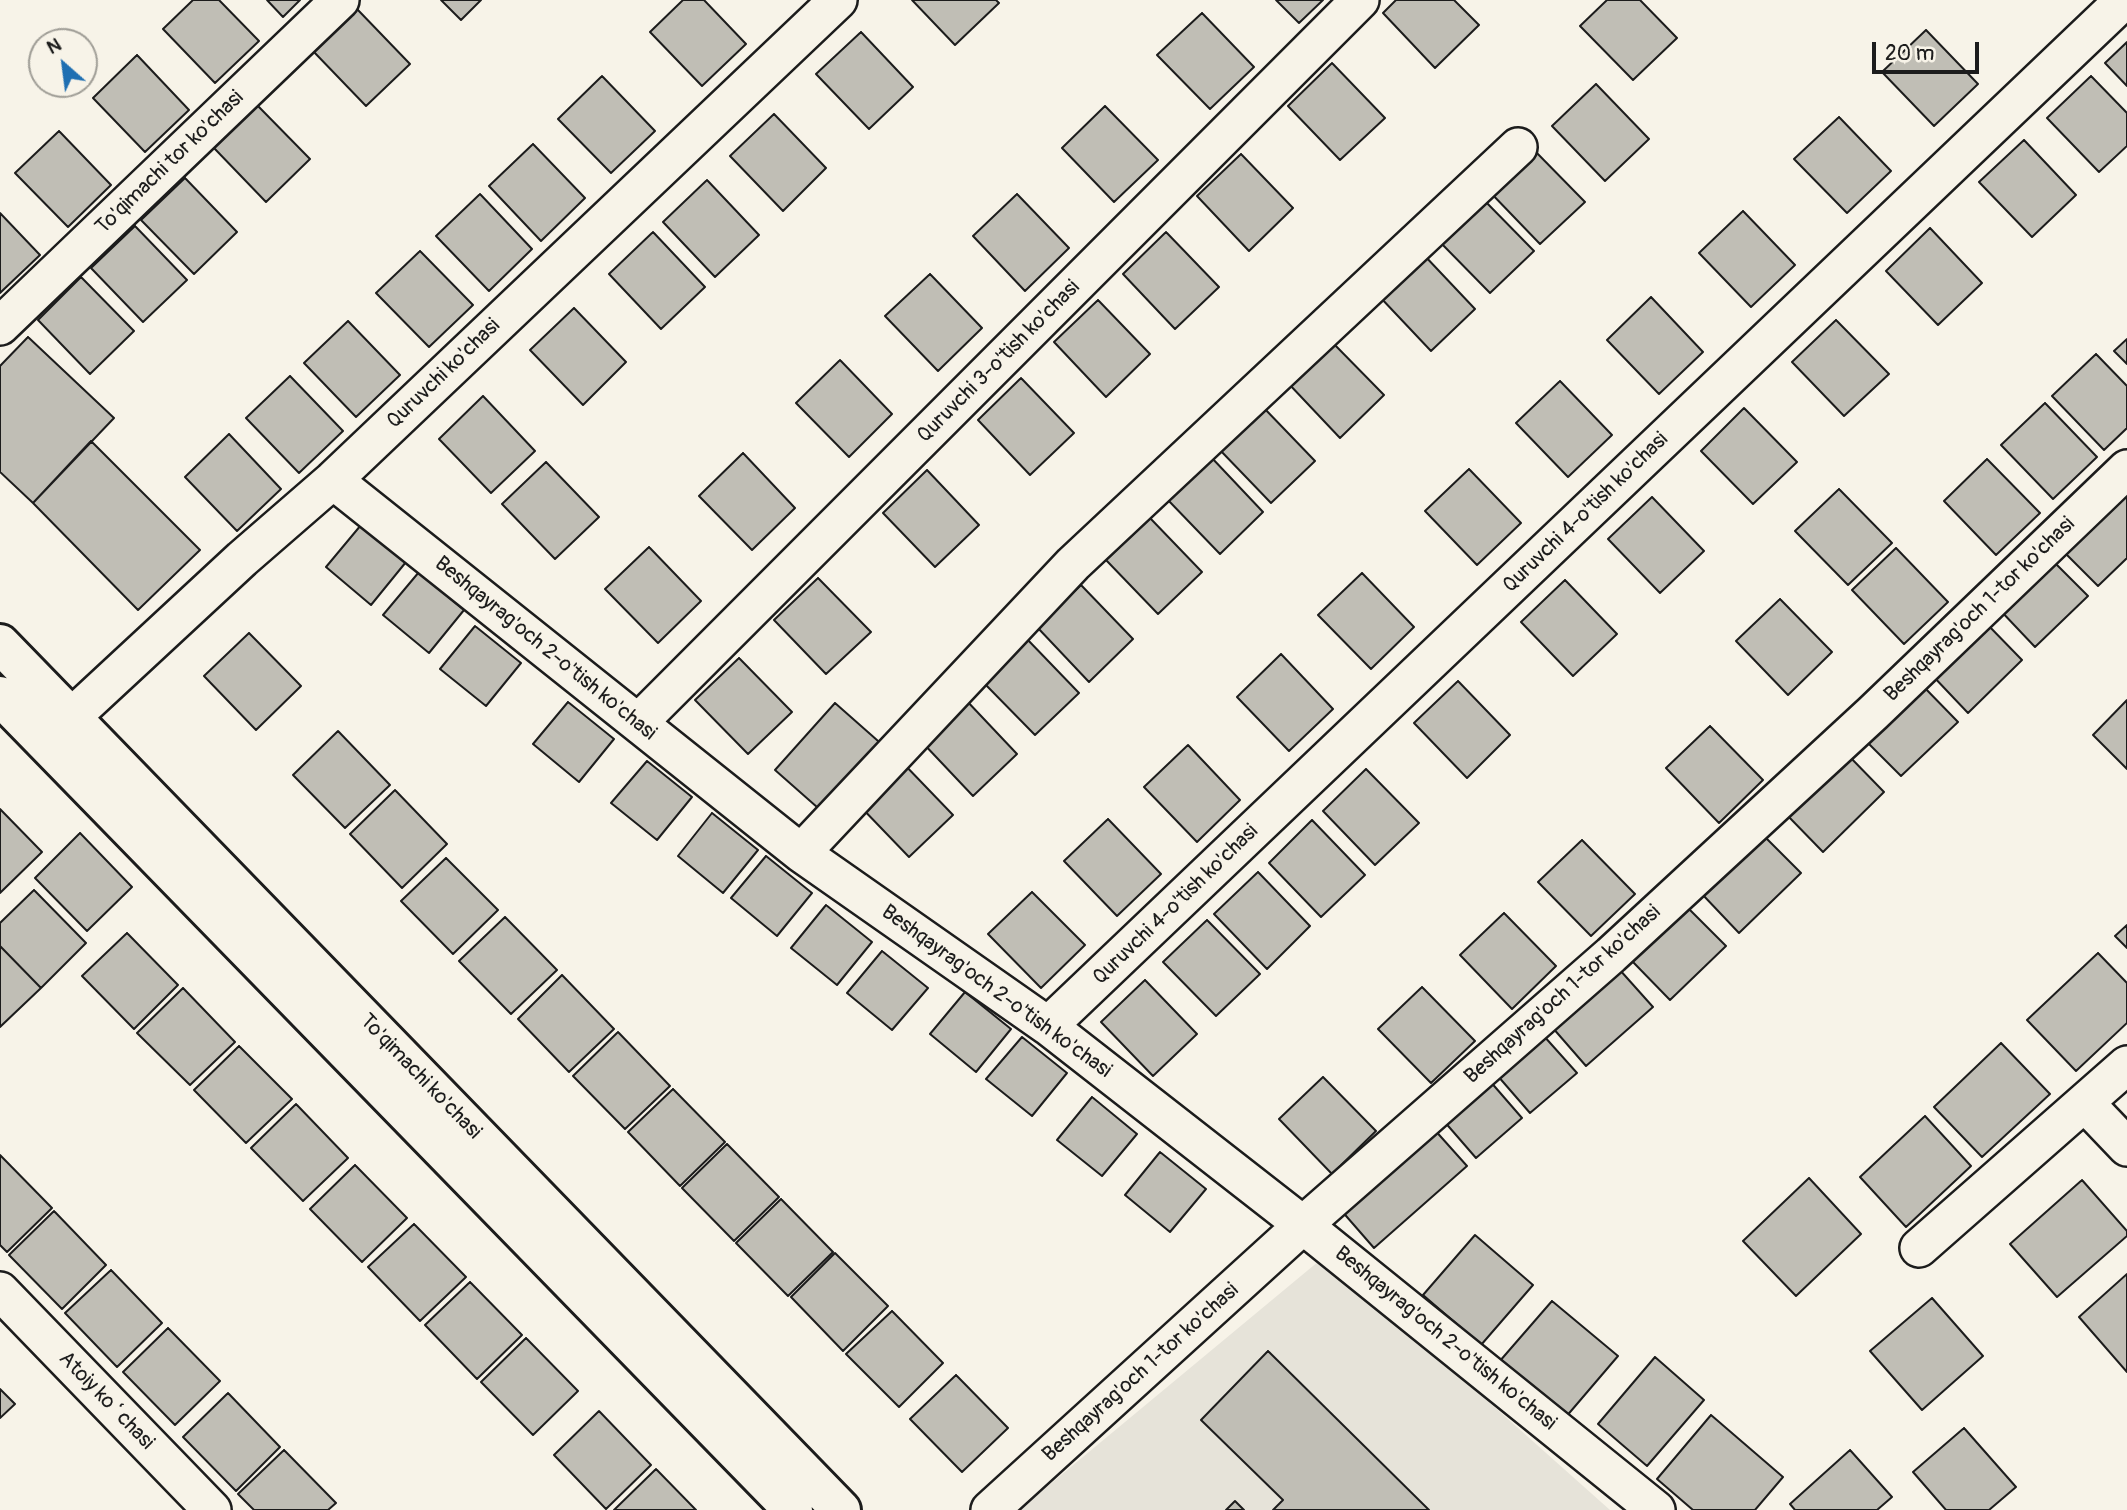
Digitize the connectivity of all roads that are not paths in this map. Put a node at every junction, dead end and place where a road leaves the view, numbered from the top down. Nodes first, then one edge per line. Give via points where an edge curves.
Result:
1 (340, 0) edge
2 (838, 0) edge
3 (1360, 0) edge
4 (2124, 0) edge
5 (1518, 147) dead end
6 (0, 326) edge
7 (2127, 469) edge
8 (332, 480) junction
9 (6, 677) edge
10 (638, 723) junction
11 (58, 730) junction
12 (801, 852) junction
13 (1048, 1026) junction
14 (2127, 1065) edge
15 (2085, 1103) junction
16 (2127, 1147) edge
17 (1303, 1224) junction
18 (1919, 1248) dead end
19 (0, 1291) edge
20 (212, 1510) edge
21 (793, 1510) edge
22 (841, 1510) edge
23 (990, 1510) edge
24 (1656, 1510) edge

1 - 6 street, To'qimachi tor ko'chasi
2 - 8 street, Quruvchi ko'chasi
3 - 10 street, Quruvchi 3-o'tish ko'chasi
4 - 13 street, Quruvchi 4-o'tish ko'chasi
5 - 12 street via 1073,564
7 - 17 street, Beshqayrag'och 1-tor ko'chasi via 1621,946
8 - 10 street, Beshqayrag'och 2-o'tish ko'chasi
8 - 11 street, Quruvchi ko'chasi
9 - 11 main road, To'qimachi ko'chasi
10 - 12 street, Beshqayrag'och 2-o'tish ko'chasi
11 - 21 main road, To'qimachi ko'chasi
11 - 22 main road, To'qimachi ko'chasi
12 - 13 street, Beshqayrag'och 2-o'tish ko'chasi
13 - 17 street, Beshqayrag'och 2-o'tish ko'chasi
14 - 15 street
15 - 16 street
15 - 18 street
17 - 23 street, Beshqayrag'och 1-tor ko'chasi
17 - 24 street, Beshqayrag'och 2-o'tish ko'chasi
19 - 20 street, Atoiy koʻchasi

